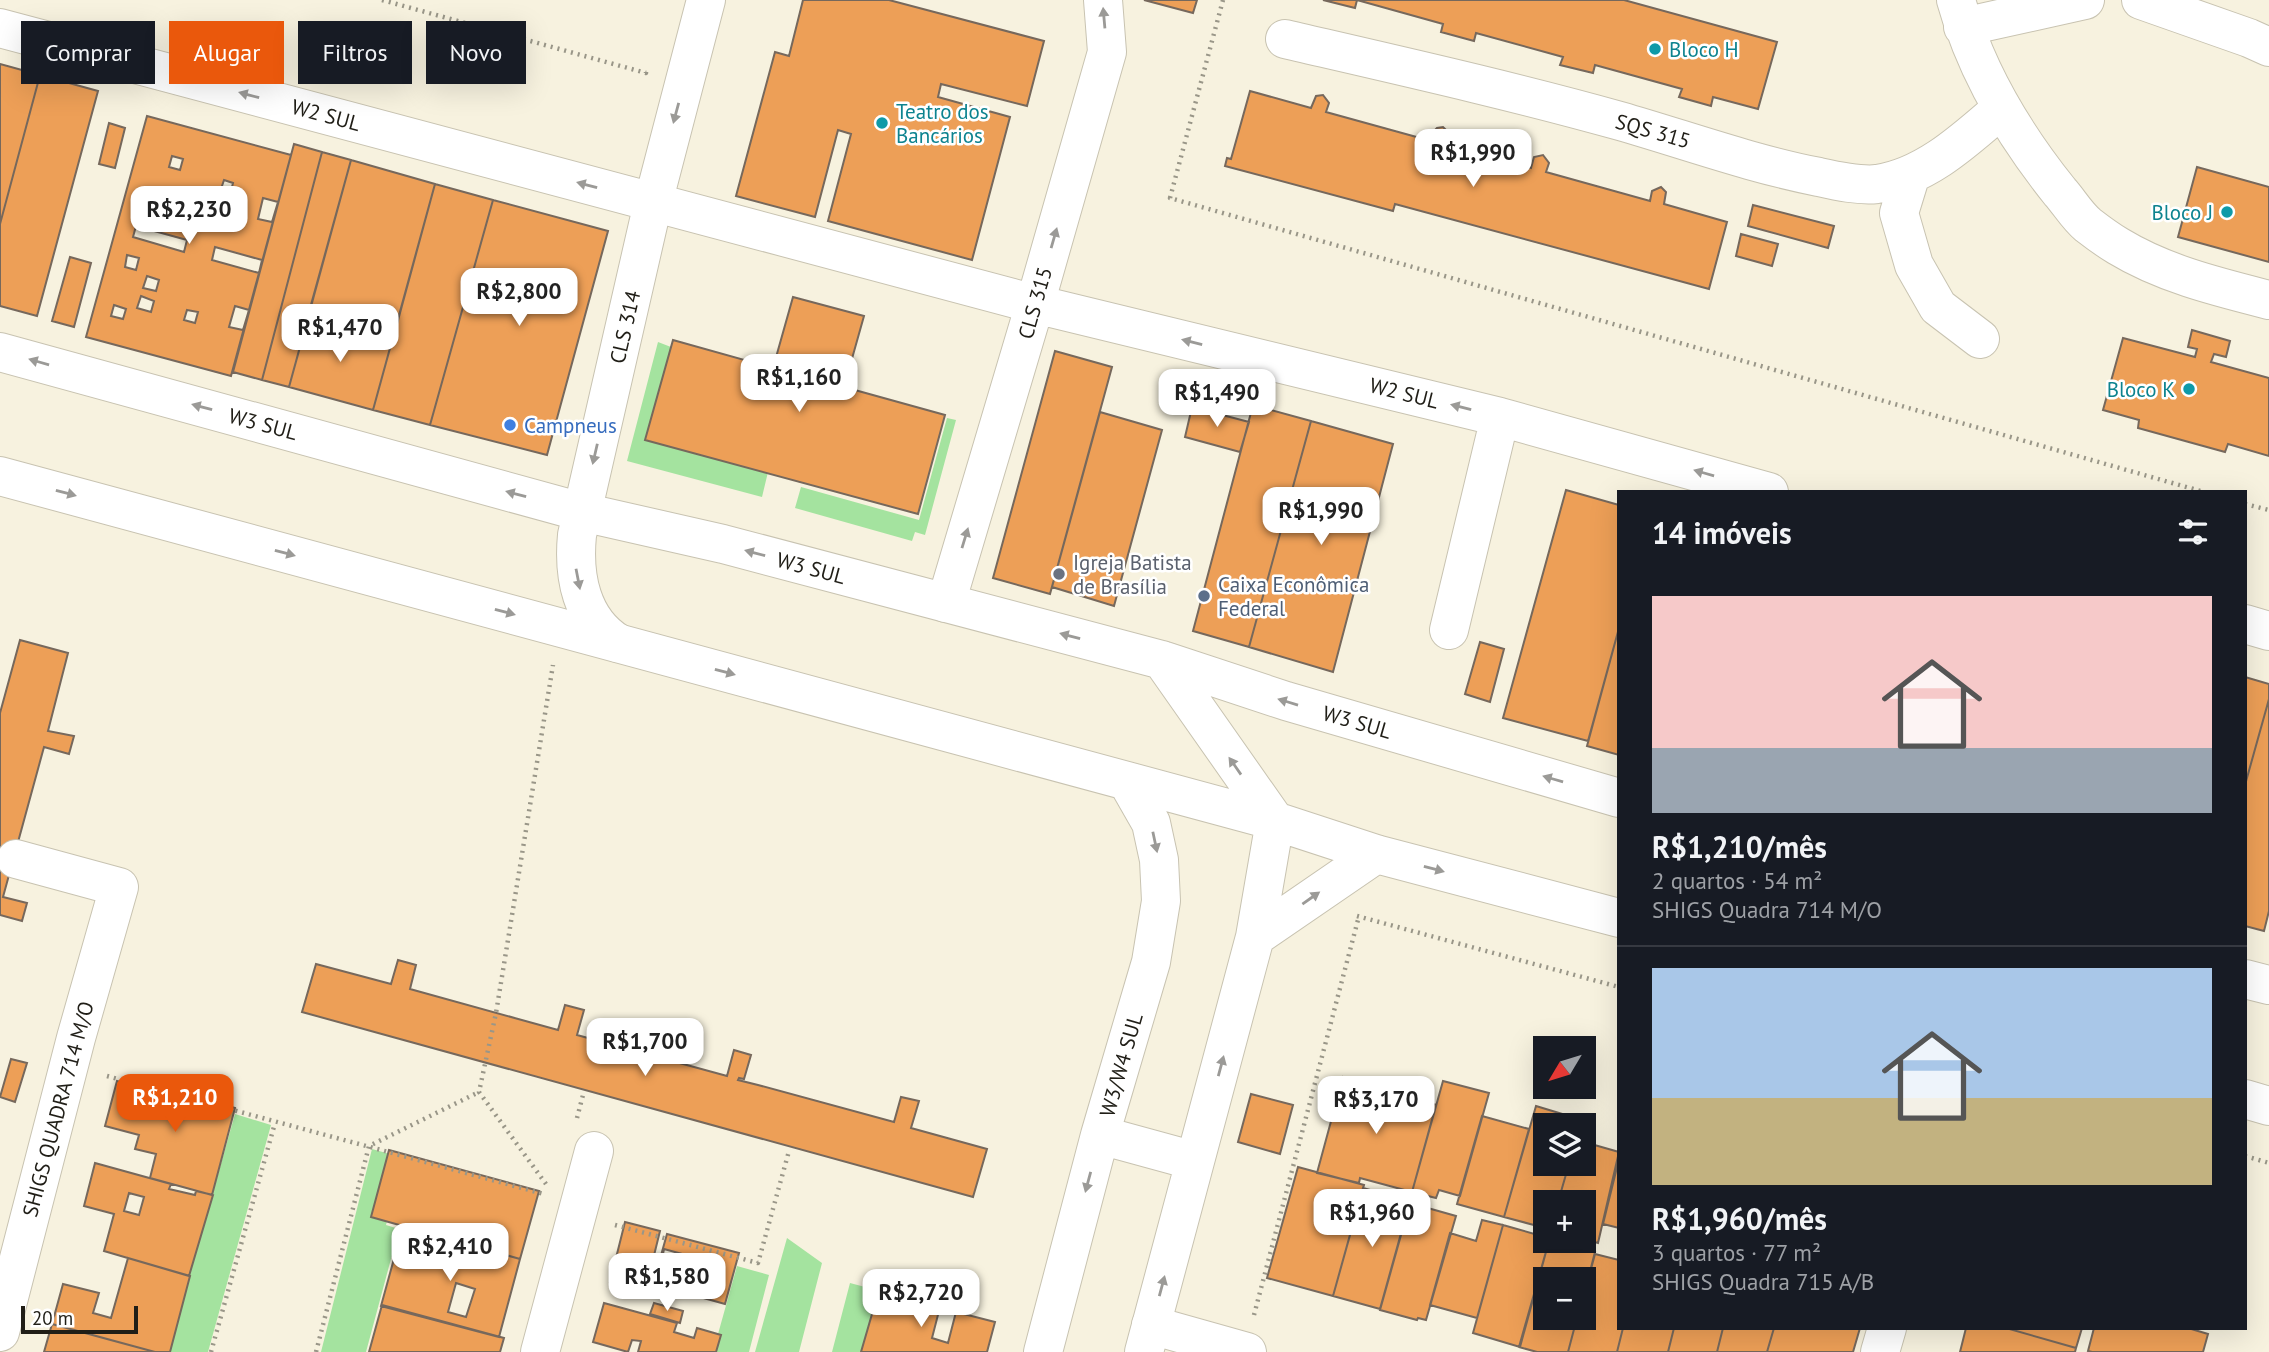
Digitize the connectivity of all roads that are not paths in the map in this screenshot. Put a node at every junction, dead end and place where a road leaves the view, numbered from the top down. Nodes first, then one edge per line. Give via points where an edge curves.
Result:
1 (706, 0) edge
2 (1103, 0) edge
3 (2085, 0) edge
4 (2141, 0) edge
5 (1960, 13) edge
6 (0, 28) edge
7 (1285, 39) dead end
8 (2269, 47) edge
9 (2002, 108) junction
10 (1911, 174) junction
11 (653, 203) junction
12 (2269, 300) edge
13 (1035, 304) junction
14 (1979, 339) dead end
15 (0, 352) edge
16 (1500, 416) junction
17 (0, 475) edge
18 (1762, 490) edge
19 (582, 512) junction
20 (946, 603) junction
21 (2247, 625) edge
22 (1449, 630) dead end
23 (2269, 631) edge
24 (618, 643) junction
25 (1163, 660) junction
26 (1127, 781) junction
27 (1617, 797) edge
28 (1275, 821) junction
29 (1376, 854) junction
30 (16, 859) dead end
31 (1617, 917) edge
32 (1255, 937) junction
33 (2247, 980) edge
34 (2269, 985) edge
35 (2247, 1100) edge
36 (2269, 1106) edge
37 (1100, 1135) junction
38 (594, 1151) dead end
39 (1195, 1161) junction
40 (1886, 1330) edge
41 (0, 1332) edge
42 (1148, 1339) edge
43 (540, 1352) edge
44 (1043, 1352) edge
45 (1246, 1352) edge
46 (1880, 1352) edge

1 -> 11 street, CLS 314
13 -> 2 street, CLS 315 via 1107,52
3 - 5 street
4 - 8 street
5 - 9 street
11 -> 6 street, W2 SUL
7 - 10 street, SQS 315 via 1512,92 1787,171 1876,184
9 - 10 street, SQS 315 via 1958,147
9 - 12 street via 2044,172 2086,223 2150,263
10 - 14 street via 1899,213 1914,265 1938,307
11 - 13 street, W2 SUL
11 -> 19 street, CLS 314
16 -> 13 street, W2 SUL
20 -> 13 street, CLS 315
19 -> 15 street, W3 SUL
18 -> 16 street, W2 SUL
16 - 22 street
17 -> 24 street
20 -> 19 street, W3 SUL
19 -> 24 street, CLS 314 via 575,550 580,589 602,632
25 -> 20 street, W3 SUL
21 - 23 street
24 -> 26 street
27 -> 25 street, W3 SUL via 1286,701
28 -> 25 street
26 - 28 street
26 -> 37 street, W3/W4 SUL via 1151,823 1161,901 1150,962
28 - 29 street
28 - 32 street
29 -> 31 street
32 -> 29 street
30 - 41 street, SHIGS QUADRA 714 M/O via 119,887
39 -> 32 street
33 - 34 street
35 - 36 street
37 - 39 street
37 -> 44 street, W3/W4 SUL
38 - 43 street
42 -> 39 street
40 - 46 street
42 - 45 street

